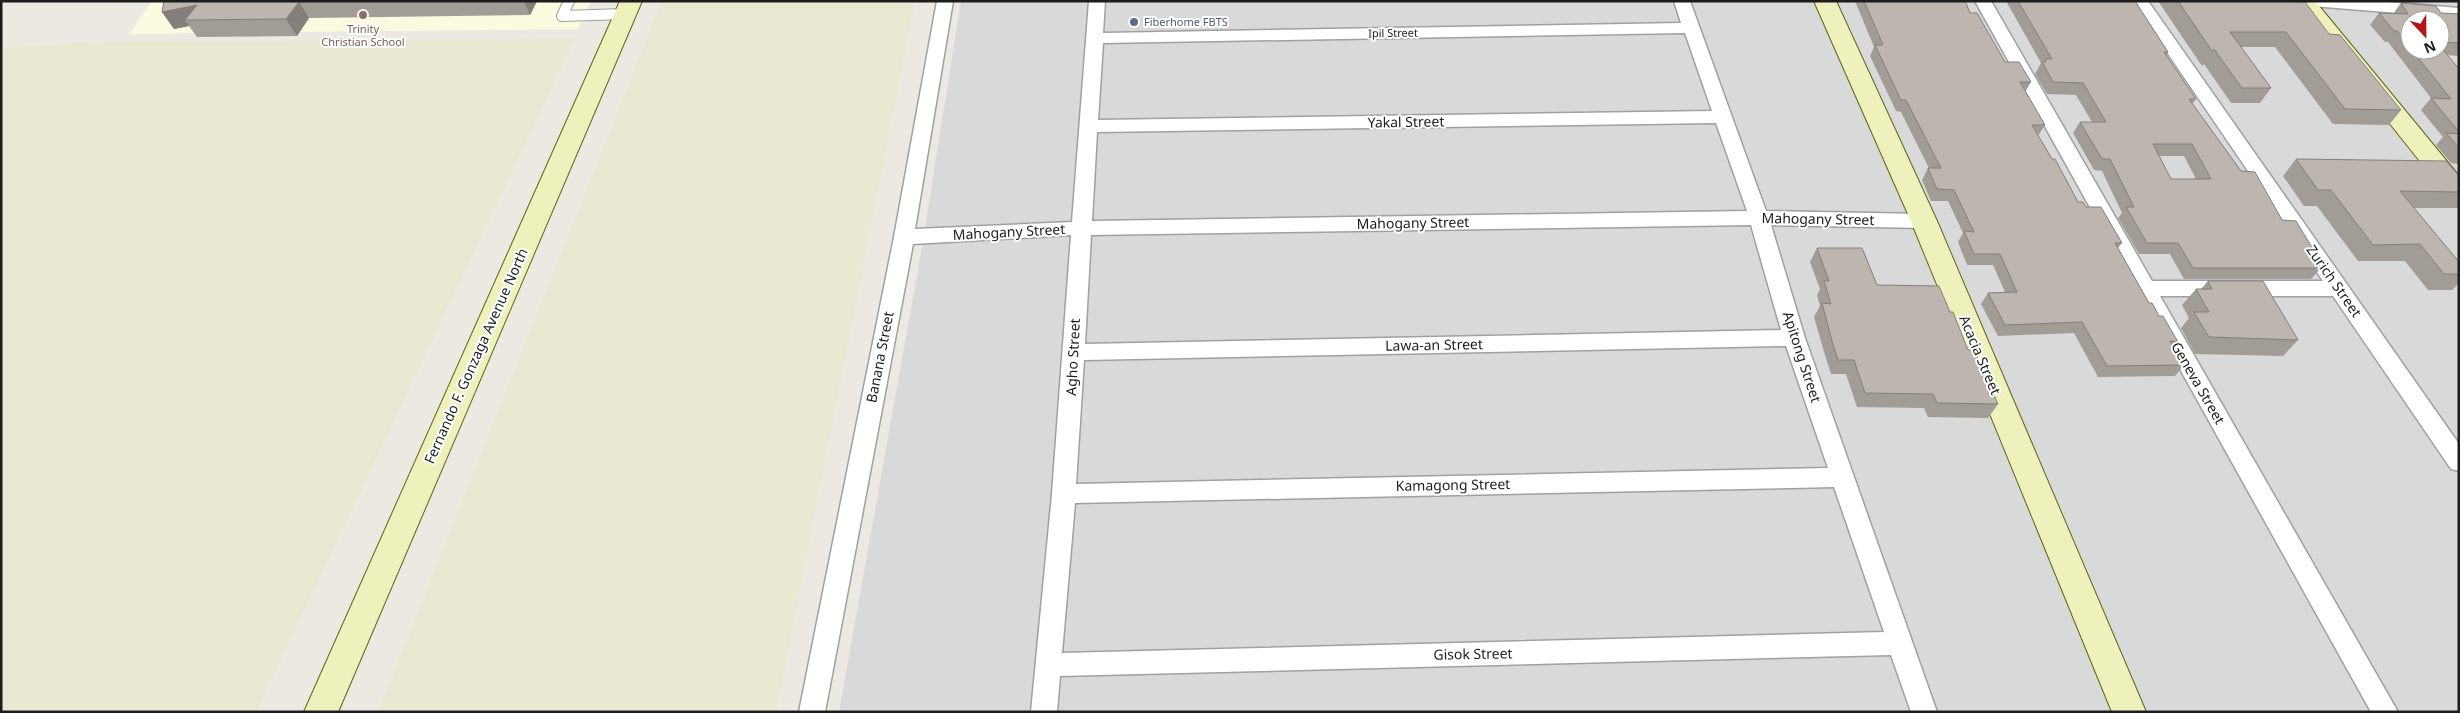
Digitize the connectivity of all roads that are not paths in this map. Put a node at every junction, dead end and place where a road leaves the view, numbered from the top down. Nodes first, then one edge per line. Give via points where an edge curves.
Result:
1 (569, 1) edge
2 (945, 1) edge
3 (1097, 1) edge
4 (1682, 1) edge
5 (1825, 1) edge
6 (1983, 1) edge
7 (2140, 1) edge
8 (2303, 1) edge
9 (2312, 1) edge
10 (628, 8) edge
11 (2459, 13) edge
12 (1690, 28) junction
13 (1095, 38) junction
14 (1724, 117) junction
15 (1088, 126) junction
16 (2459, 193) edge
17 (1759, 218) junction
18 (1924, 221) junction
19 (1080, 228) junction
20 (904, 236) junction
21 (2144, 288) junction
22 (2340, 289) junction
23 (1794, 338) junction
24 (1073, 352) junction
25 (2459, 462) edge
26 (1842, 477) junction
27 (1064, 494) junction
28 (1900, 643) junction
29 (1047, 665) junction
30 (321, 712) edge
31 (812, 712) edge
32 (1044, 712) edge
33 (1924, 712) edge
34 (2130, 712) edge
35 (2385, 712) edge

1 - 10 lane via 562,16
2 - 20 street, Banana Street
3 - 13 street, Agho Street
4 - 12 street, Apitong Street
5 - 18 street, Acacia Street
6 - 21 street, Geneva Street
7 - 22 street, Zurich Street
8 - 16 street
9 - 11 street
10 - 30 street, Fernando F. Gonzaga Avenue North
12 - 13 street, Ipil Street
12 - 14 street, Apitong Street
13 - 15 street, Agho Street
14 - 15 street, Yakal Street
14 - 17 street, Apitong Street
15 - 19 street, Agho Street
17 - 18 street, Mahogany Street
17 - 19 street, Mahogany Street
17 - 23 street, Apitong Street
18 - 34 street, Acacia Street
19 - 20 street, Mahogany Street
19 - 24 street, Agho Street
20 - 31 street, Banana Street
21 - 22 street
21 - 35 street, Geneva Street
22 - 25 street, Zurich Street
23 - 24 street, Lawa-an Street
23 - 26 street, Apitong Street
24 - 27 street, Agho Street
26 - 27 street, Kamagong Street
26 - 28 street, Apitong Street
27 - 29 street, Agho Street
28 - 29 street, Gisok Street
28 - 33 street, Apitong Street
29 - 32 street, Agho Street

